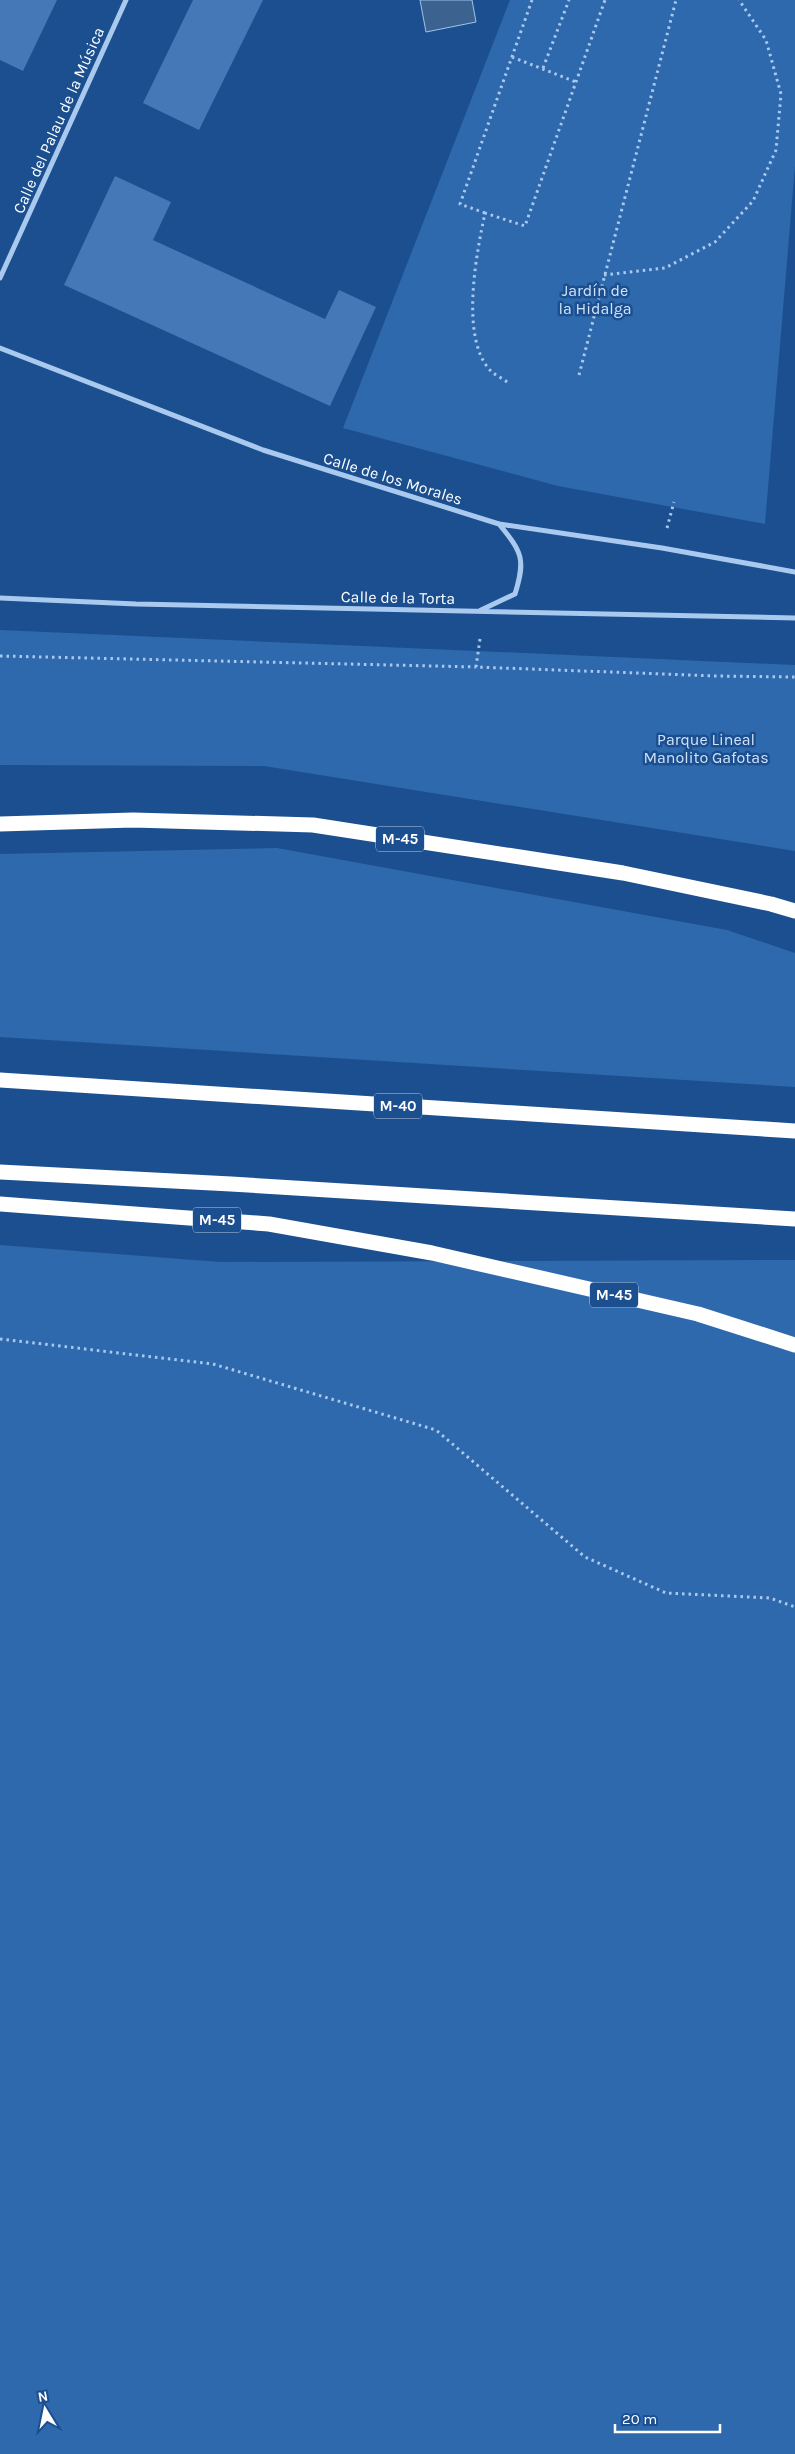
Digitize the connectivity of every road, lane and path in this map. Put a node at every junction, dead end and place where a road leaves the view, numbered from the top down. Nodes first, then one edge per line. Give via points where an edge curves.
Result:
1 (126, 0) edge
2 (532, 0) edge
3 (569, 0) edge
4 (605, 0) edge
5 (676, 0) edge
6 (739, 0) edge
7 (512, 57) junction
8 (543, 68) junction
9 (576, 82) junction
10 (485, 213) junction
11 (604, 275) junction
12 (0, 278) edge
13 (0, 348) edge
14 (579, 375) dead end
15 (506, 382) dead end
16 (499, 524) junction
17 (795, 572) edge
18 (0, 598) edge
19 (478, 611) junction
20 (795, 618) edge
21 (480, 639) dead end
22 (0, 656) edge
23 (476, 667) junction
24 (795, 677) edge
25 (0, 824) edge
26 (795, 911) edge
27 (0, 1080) edge
28 (795, 1131) edge
29 (0, 1172) edge
30 (0, 1204) edge
31 (795, 1219) edge
32 (0, 1339) edge
33 (795, 1345) edge
34 (795, 1607) edge

1 - 12 street, Calle del Palau de la Música
2 - 7 path
3 - 8 path
4 - 9 path
5 - 11 path
6 - 11 path via 766,40 780,94 776,150 754,201 715,242 665,268
7 - 8 path
7 - 10 path via 460,204
8 - 9 path
9 - 10 path via 526,226
10 - 15 path via 472,282 474,327 481,355 490,370
11 - 14 path
13 - 16 street, Calle de los Morales via 262,450
16 - 17 street, Calle de los Morales
16 - 19 street via 518,548 522,572 516,594
18 - 19 street, Calle de la Torta
19 - 20 street, Calle de la Torta
21 - 23 path
22 - 23 path
23 - 24 path
25 - 26 highway, M-45 via 133,820 313,825 623,873
27 - 28 highway, M-40
29 - 31 highway
30 - 33 highway, M-45 via 269,1224 422,1251 698,1314
32 - 34 path via 213,1364 436,1430 585,1557 666,1593 770,1598

